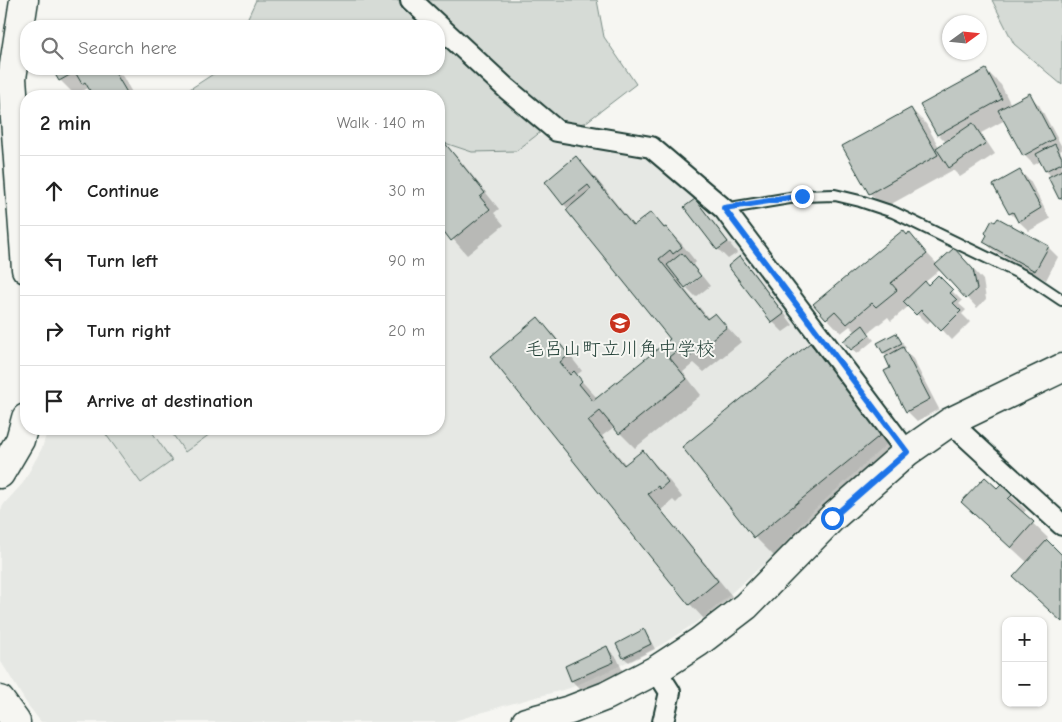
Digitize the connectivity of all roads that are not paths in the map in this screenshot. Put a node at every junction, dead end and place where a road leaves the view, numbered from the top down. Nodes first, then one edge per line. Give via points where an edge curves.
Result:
1 (24, 0) edge
2 (411, 0) edge
3 (21, 20) edge
4 (433, 20) edge
5 (20, 26) edge
6 (445, 31) edge
7 (20, 187) edge
8 (724, 208) junction
9 (1062, 300) edge
10 (1062, 368) edge
11 (950, 422) junction
12 (21, 435) edge
13 (907, 452) junction
14 (0, 474) edge
15 (1062, 525) edge
16 (656, 670) junction
17 (0, 700) edge
18 (16, 722) edge
19 (526, 722) edge
20 (663, 722) edge

1 - 3 street
2 - 4 street
5 - 7 street via 12,78
6 - 8 street via 557,131 651,147
8 - 9 lane via 802,196 835,195 860,201 893,212 1029,278
8 - 13 street
10 - 11 street
11 - 13 street
11 - 15 street
12 - 14 street
13 - 16 street via 832,518 746,606
16 - 19 street via 606,696
16 - 20 street via 670,692
17 - 18 street

